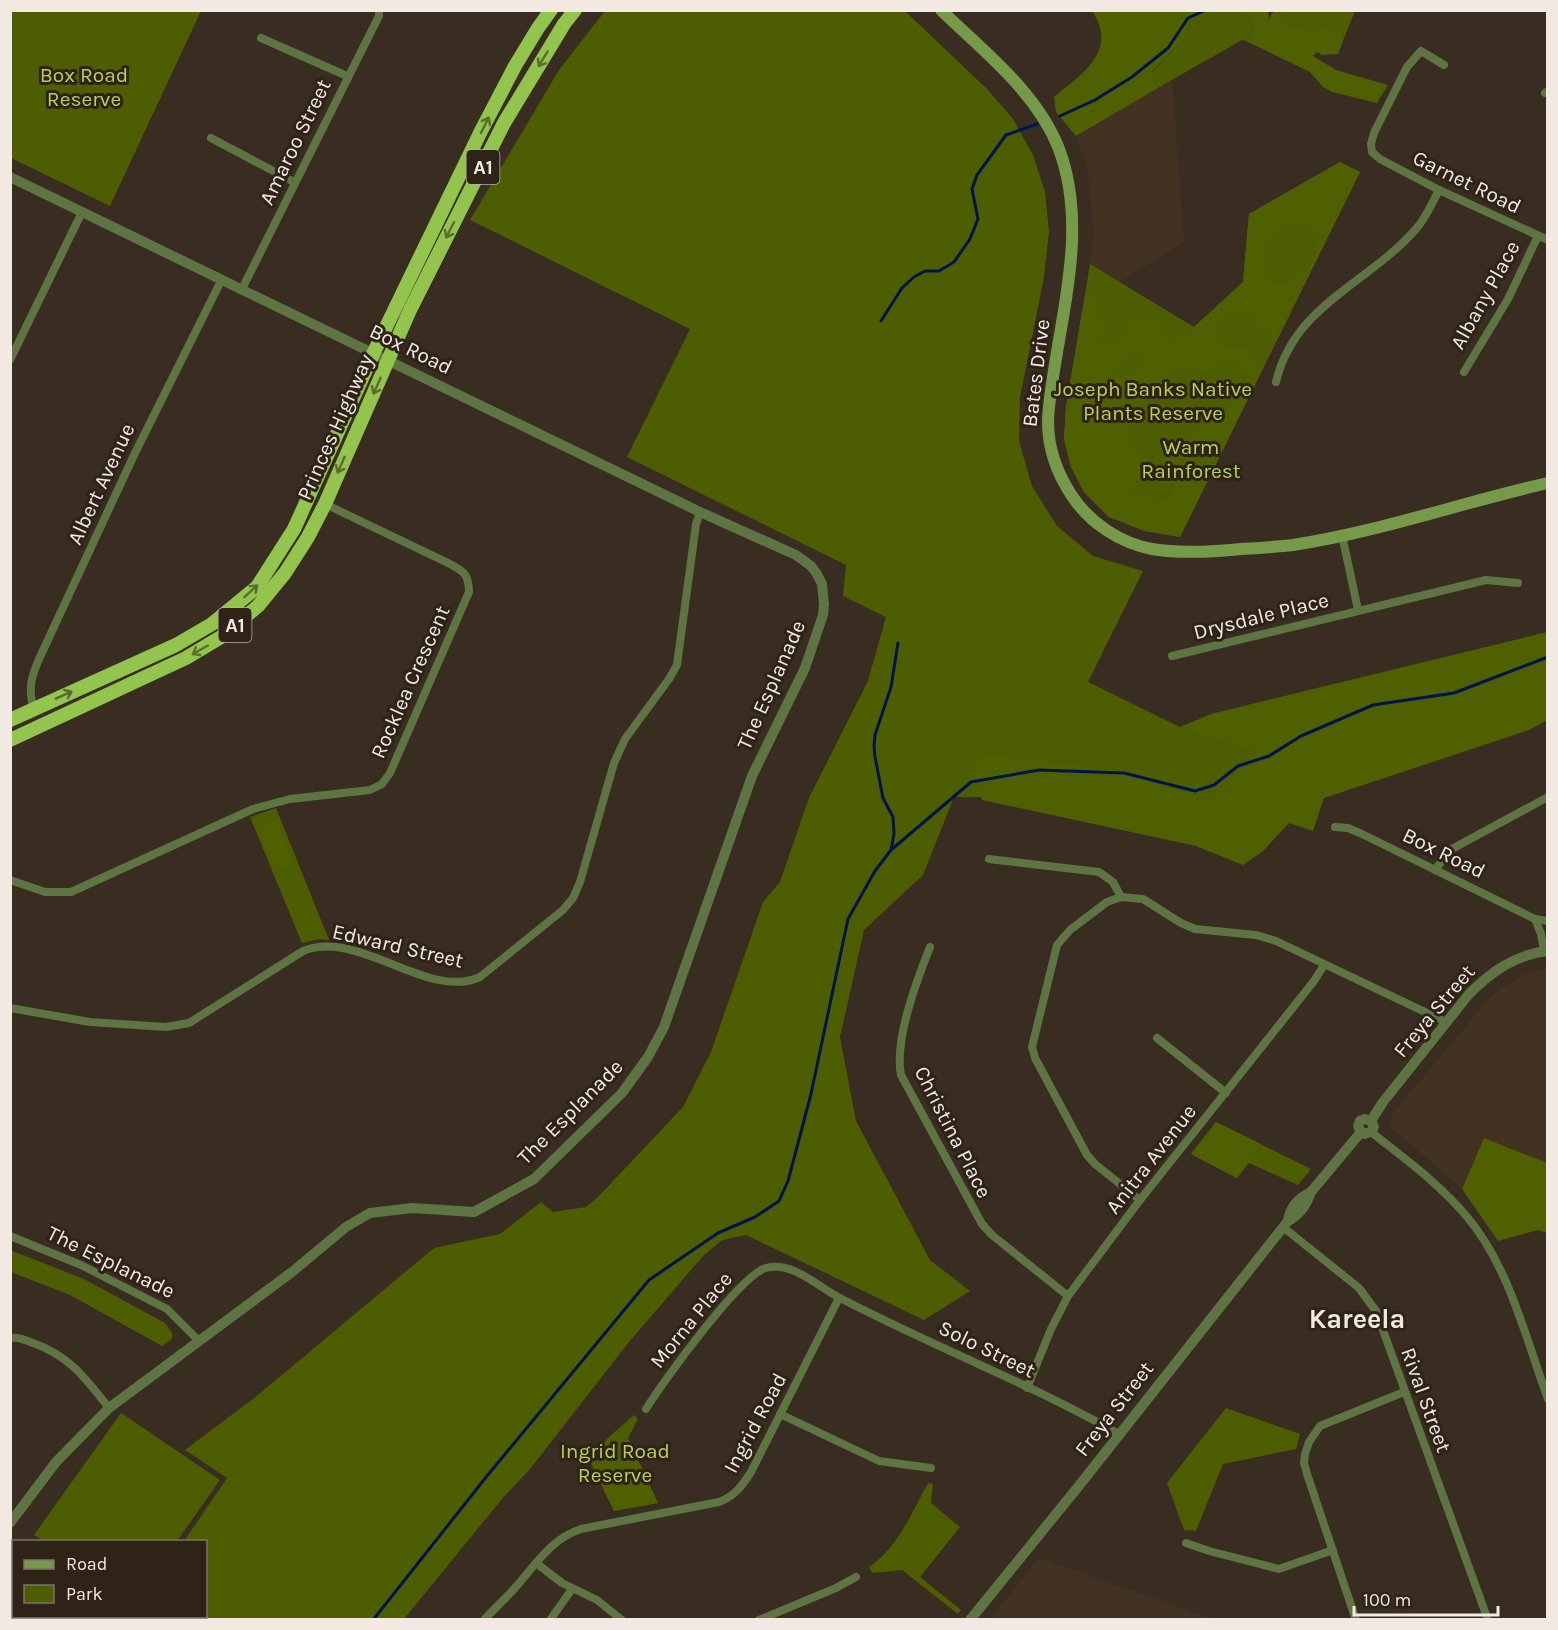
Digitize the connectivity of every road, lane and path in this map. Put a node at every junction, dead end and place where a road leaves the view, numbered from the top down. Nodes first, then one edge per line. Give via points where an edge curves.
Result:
1 (379, 10) edge
2 (551, 10) edge
3 (575, 10) edge
4 (941, 10) edge
5 (261, 38) dead end
6 (1444, 65) dead end
7 (347, 76) junction
8 (211, 138) dead end
9 (10, 177) edge
10 (294, 182) junction
11 (1440, 190) junction
12 (82, 212) junction
13 (1538, 236) junction
14 (1548, 240) edge
15 (222, 279) junction
16 (242, 289) junction
17 (374, 352) junction
18 (388, 359) junction
19 (10, 360) edge
20 (1464, 372) dead end
21 (1276, 382) dead end
22 (1548, 483) edge
23 (325, 504) junction
24 (700, 512) junction
25 (1341, 535) junction
26 (796, 555) joint
27 (1518, 583) dead end
28 (1358, 610) junction
29 (1172, 656) dead end
30 (33, 709) junction
31 (10, 720) edge
32 (10, 740) edge
33 (1548, 796) edge
34 (1335, 827) dead end
35 (989, 859) dead end
36 (1435, 870) junction
37 (10, 880) edge
38 (1121, 897) junction
39 (1535, 919) junction
40 (1548, 921) edge
41 (930, 947) dead end
42 (1546, 951) edge
43 (1324, 965) junction
44 (10, 1008) edge
45 (1446, 1022) junction
46 (1158, 1038) dead end
47 (1226, 1093) junction
48 (1368, 1128) junction
49 (1140, 1200) junction
50 (1285, 1224) junction
51 (10, 1236) edge
52 (1068, 1296) junction
53 (839, 1298) junction
54 (10, 1338) edge
55 (199, 1341) junction
56 (1027, 1388) junction
57 (1404, 1392) junction
58 (1548, 1399) edge
59 (109, 1408) junction
60 (646, 1409) dead end
61 (780, 1414) junction
62 (1119, 1434) junction
63 (931, 1468) dead end
64 (10, 1522) edge
65 (1186, 1543) dead end
66 (1333, 1550) junction
67 (536, 1563) junction
68 (856, 1577) dead end
69 (572, 1588) junction
70 (765, 1619) edge
71 (484, 1620) edge
72 (550, 1620) edge
73 (622, 1620) edge
74 (970, 1620) edge
75 (1356, 1620) edge
76 (1488, 1620) edge

1 - 7 street, Amaroo Street
17 -> 2 highway, Princes Highway / A1 via 481,131 515,66
3 -> 18 highway, Princes Highway / A1 via 504,123
4 - 25 main road, Bates Drive via 1047,121 1067,173 1073,233 1048,410 1048,441 1066,487 1080,508 1120,538 1170,551 1292,545
5 - 7 street
6 - 11 street, Garnet Road via 1421,51 1407,67 1371,144 1372,152 1380,159
7 - 10 street, Amaroo Street
8 - 10 street
9 - 12 street, Box Road
10 - 16 street, Amaroo Street
11 - 13 street, Garnet Road
11 - 21 street via 1410,236 1307,321 1282,361
12 - 15 street, Box Road
12 - 19 street
13 - 14 street, Garnet Road
13 - 20 street, Albany Place via 1508,299
15 - 16 street, Box Road
15 - 30 street, Albert Avenue via 135,453 31,677
16 - 17 street, Box Road
17 - 18 street, Box Road
30 -> 17 highway, Princes Highway / A1 via 176,645 212,624 257,587 294,529
18 -> 23 highway, Princes Highway / A1
18 - 24 street, Box Road
22 - 25 main road, Bates Drive
23 -> 32 highway, Princes Highway / A1 via 285,573 258,606 221,637 186,658
23 - 37 street, Rocklea Crescent via 462,570 469,580 469,592 382,784 370,790 290,799 252,809 71,892 45,892
24 - 26 street, Box Road
24 - 44 street, Edward Street via 677,665 625,739 573,898 480,977 447,981 323,945 303,951 189,1023 166,1027 90,1022
25 - 28 street, Drysdale Place
26 - 55 street, The Esplanade via 811,566 822,584 823,615 805,668 752,776 664,1027 630,1083 534,1179 474,1212 412,1208 370,1213 346,1227
27 - 28 street, Drysdale Place via 1486,580
28 - 29 street, Drysdale Place
30 - 31 highway, Princes Highway / A1
33 - 36 street via 1450,850
34 - 36 street, Box Road via 1362,834
35 - 38 street via 1099,872 1113,882
36 - 39 street, Box Road
38 - 43 street via 1143,899 1195,929 1256,935
38 - 49 street via 1086,917 1057,945 1032,1047 1091,1160
39 - 40 street, Box Road
39 - 42 street
41 - 52 street, Christina Place via 915,987 901,1046 901,1075 982,1224
42 - 45 street, Freya Street via 1523,957 1492,973 1468,993
43 - 45 street
43 - 47 street, Anitra Avenue
45 - 48 street, Freya Street via 1383,1101
46 - 47 street
47 - 49 street, Anitra Avenue
48 - 50 street, Freya Street via 1311,1192 1301,1196
48 - 58 street via 1432,1179 1489,1248 1505,1279
49 - 52 street, Anitra Avenue
50 - 57 street, Rival Street via 1371,1302
50 - 62 street, Freya Street
51 - 55 street, The Esplanade via 81,1265 166,1309
52 - 56 street, Anitra Avenue
53 - 56 street, Solo Street
53 - 60 street, Morna Place via 788,1269 773,1267 758,1272 738,1288
53 - 61 street, Ingrid Road
54 - 59 street via 47,1347 71,1363
55 - 59 street
56 - 62 street, Solo Street
57 - 66 street via 1328,1421 1309,1442 1304,1463
57 - 76 street, Rival Street
59 - 64 street via 56,1462
61 - 63 street via 879,1461
61 - 67 street, Ingrid Road via 751,1472 734,1495 719,1502 574,1531 552,1544
62 - 74 street, Freya Street
65 - 66 street via 1279,1569
66 - 75 street
67 - 69 street
67 - 71 street, Ingrid Road
68 - 70 street
69 - 72 street
69 - 73 street via 597,1600

